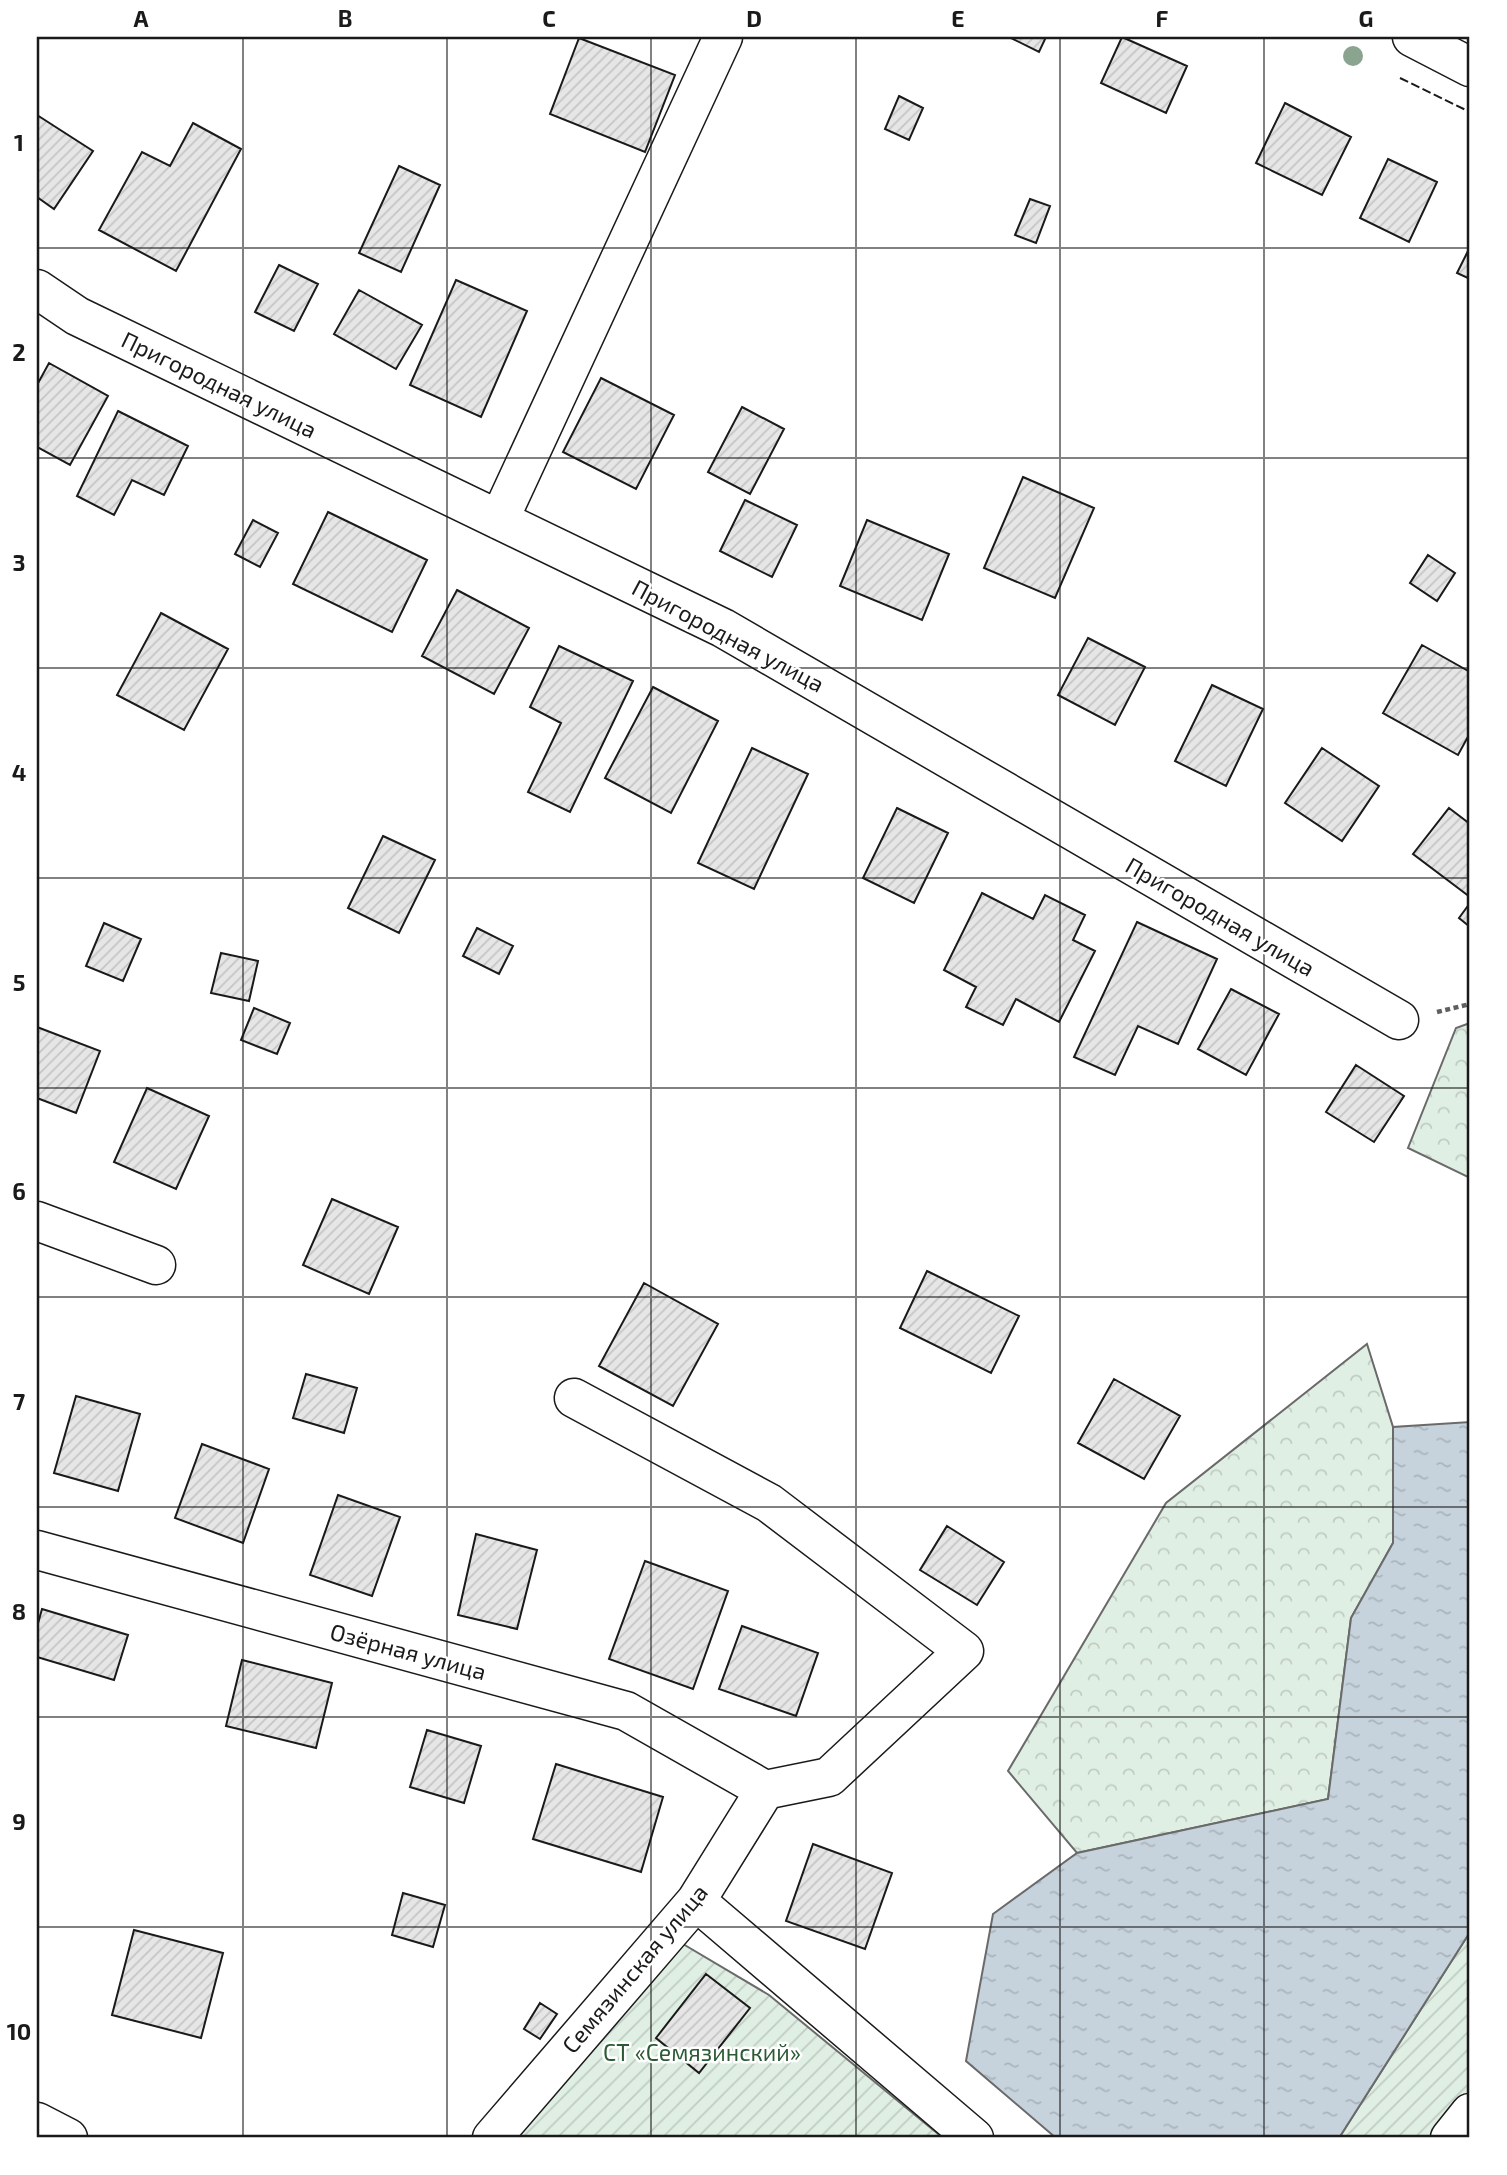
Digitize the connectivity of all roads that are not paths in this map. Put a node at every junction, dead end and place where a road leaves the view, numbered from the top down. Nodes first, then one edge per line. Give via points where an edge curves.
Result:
1 (723, 37) edge
2 (1412, 37) edge
3 (1470, 67) edge
4 (37, 289) edge
5 (499, 520) junction
6 (1399, 1020) dead end
7 (37, 1221) edge
8 (156, 1265) dead end
9 (574, 1398) dead end
10 (37, 1550) edge
11 (765, 1790) junction
12 (696, 1901) junction
13 (1470, 2113) edge
14 (37, 2122) edge
15 (68, 2138) edge
16 (492, 2138) edge
17 (974, 2138) edge
18 (1450, 2138) edge

1 - 5 street
2 - 3 street
4 - 5 street, Пригородная улица via 77,316
5 - 6 street, Пригородная улица via 723,628
7 - 8 street
9 - 11 street via 769,1503 964,1651 829,1777
10 - 11 street, Озёрная улица via 626,1711
11 - 12 street, Семязинская улица
12 - 16 street, Семязинская улица
12 - 17 street
13 - 18 street
14 - 15 street

